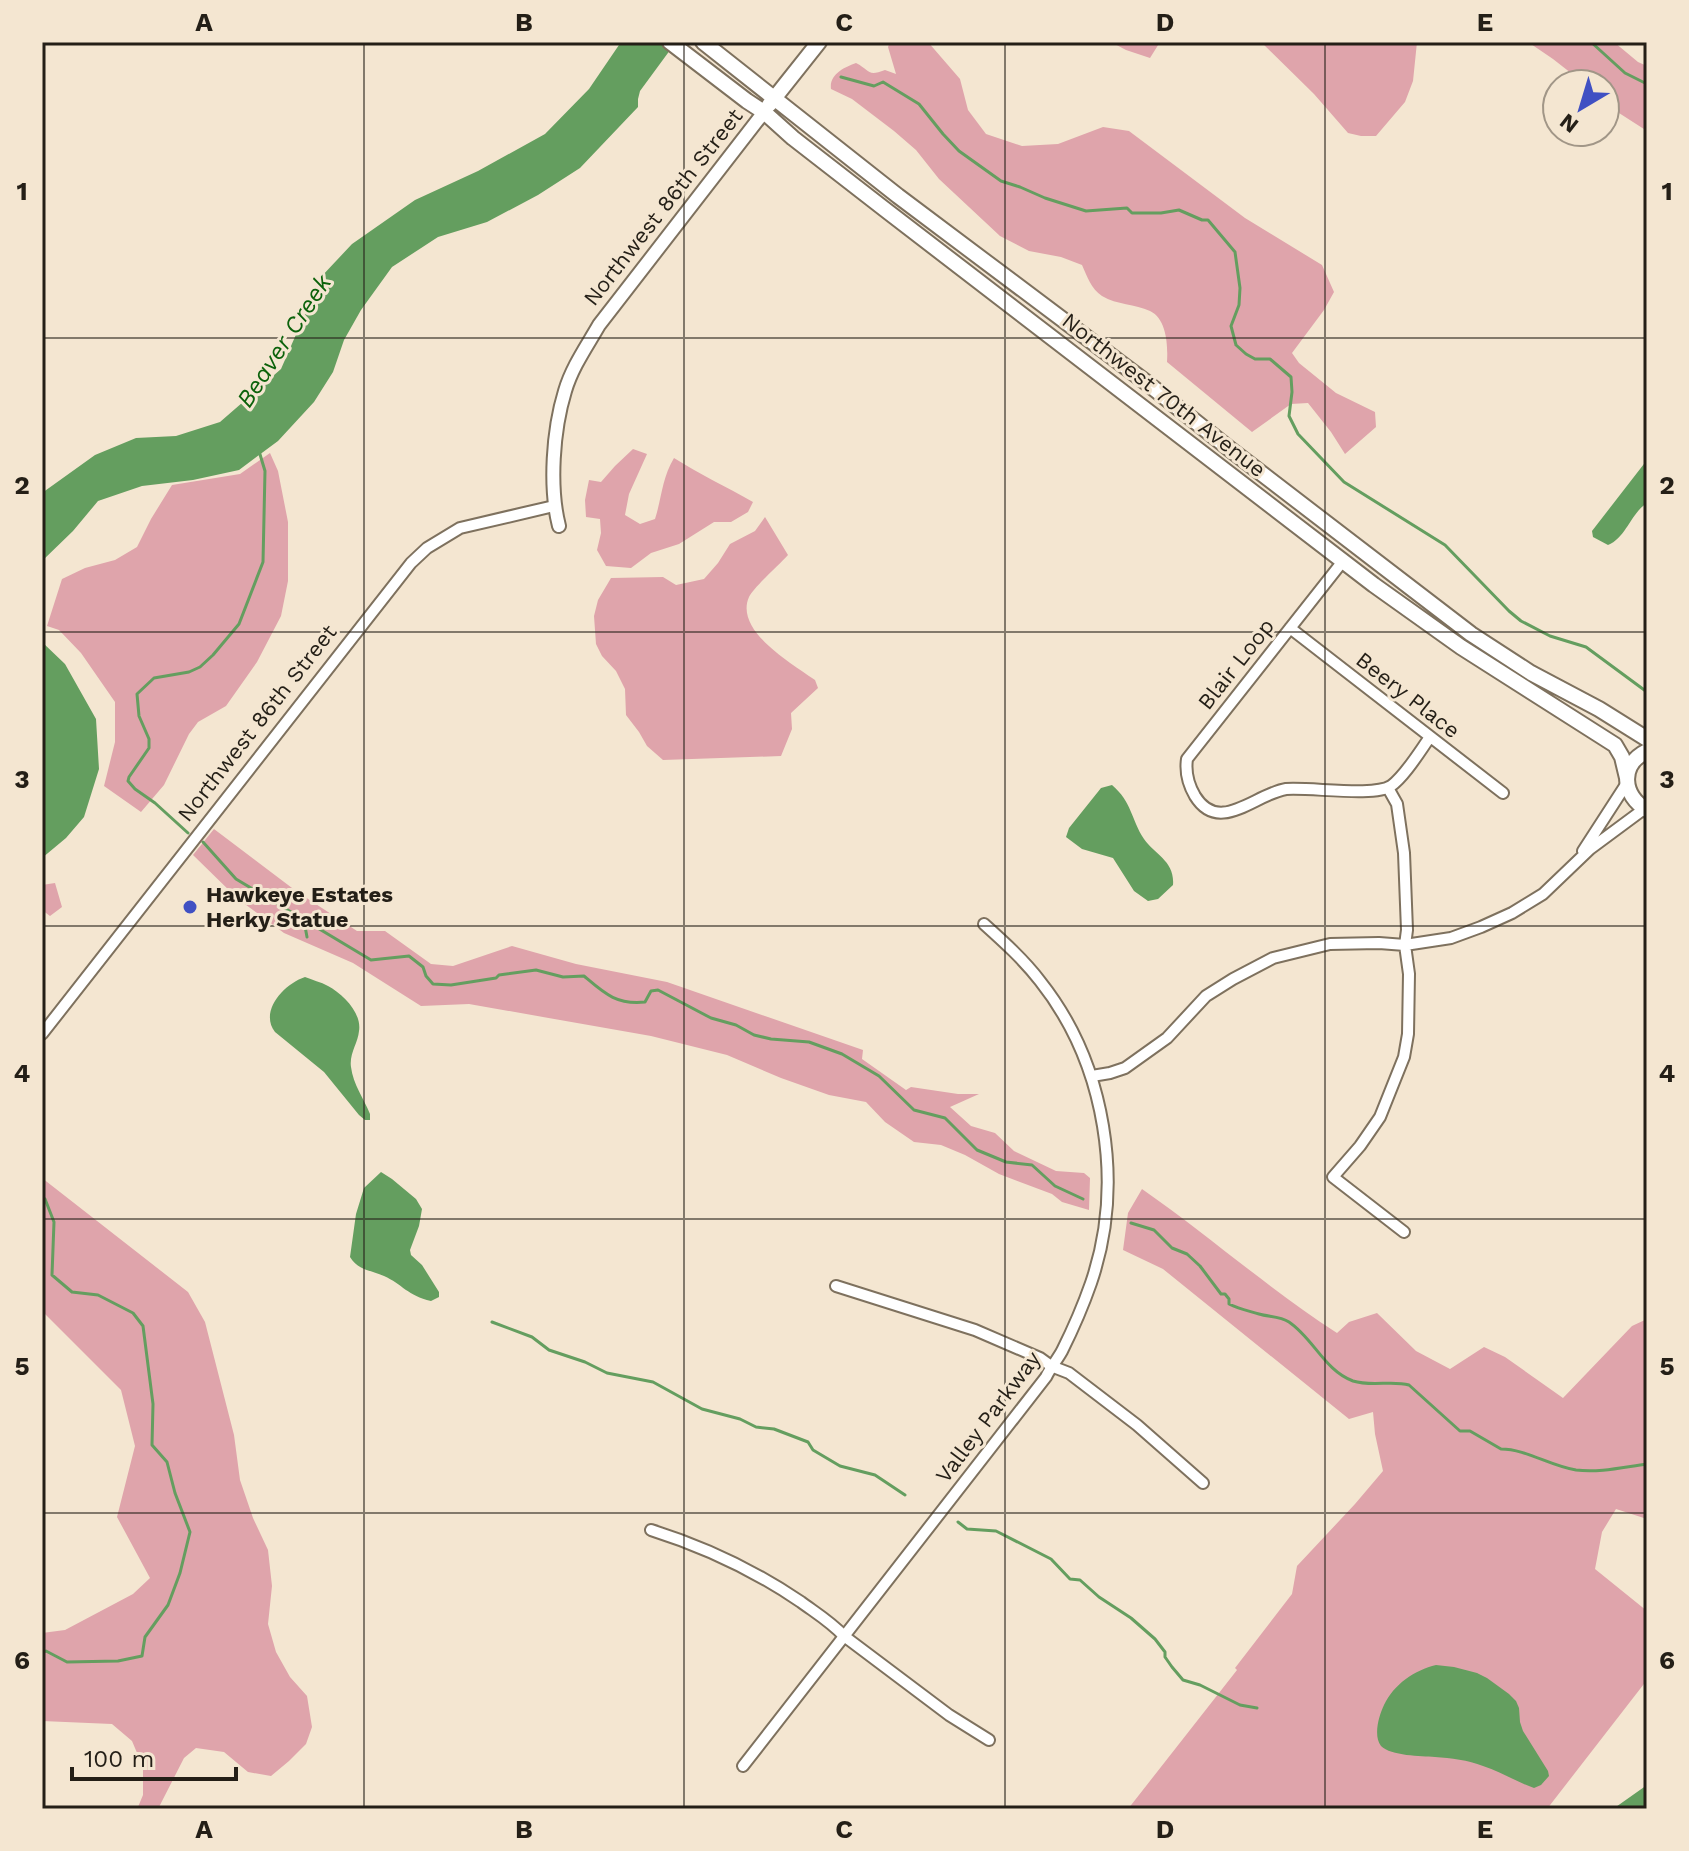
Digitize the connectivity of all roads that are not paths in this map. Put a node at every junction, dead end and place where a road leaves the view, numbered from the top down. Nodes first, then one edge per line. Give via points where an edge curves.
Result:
1 (670, 42) edge
2 (819, 42) edge
3 (708, 46) edge
4 (774, 99) junction
5 (764, 112) junction
6 (1177, 407) junction
7 (1164, 423) junction
8 (554, 506) junction
9 (559, 526) dead end
10 (1343, 561) junction
11 (1290, 628) junction
12 (1430, 737) junction
13 (1647, 739) edge
14 (1647, 751) edge
15 (1627, 781) junction
16 (1388, 788) junction
17 (1503, 793) dead end
18 (1645, 809) edge
19 (1575, 862) junction
20 (984, 924) dead end
21 (1405, 945) junction
22 (42, 1034) edge
23 (1092, 1076) junction
24 (1404, 1232) dead end
25 (836, 1286) dead end
26 (1051, 1366) junction
27 (1203, 1483) dead end
28 (651, 1530) dead end
29 (844, 1636) junction
30 (989, 1740) dead end
31 (743, 1766) dead end

1 - 5 main road, Northwest 70th Avenue
2 - 4 main road, Northwest 86th Street
3 - 4 main road, Northwest 70th Avenue
4 - 5 main road, Northwest 86th Street
4 - 6 main road, Northwest 70th Avenue
5 - 7 main road, Northwest 70th Avenue
5 - 8 street, Northwest 86th Street via 599,325 578,360 559,419
6 - 7 street
6 - 13 main road, Northwest 70th Avenue via 1471,634
7 - 10 main road, Northwest 70th Avenue
8 - 9 street, Northwest 86th Street
8 - 22 street, Northwest 86th Street via 460,528 411,563
10 - 11 street, Blair Loop
10 - 15 main road, Northwest 70th Avenue via 1461,647 1615,745
11 - 12 street, Beery Place
11 - 16 street, Blair Loop via 1187,759 1185,772 1197,799 1203,808 1221,814 1286,789
12 - 16 street
12 - 17 street, Beery Place
14 - 15 main road via 1634,760
15 - 18 main road, Northwest 70th Avenue
15 - 19 street
16 - 21 street via 1401,828
18 - 19 street
19 - 21 street via 1543,894 1502,918 1451,938
20 - 23 street, Valley Parkway via 1040,981 1063,1014
21 - 23 street via 1330,944 1273,958 1206,996 1167,1038 1125,1068
21 - 24 street via 1409,1005 1404,1057 1380,1117 1333,1177
23 - 26 street, Valley Parkway via 1109,1166 1105,1228 1092,1282
25 - 26 street via 975,1330
26 - 27 street via 1089,1386
26 - 29 street, Valley Parkway
28 - 29 street via 751,1570
29 - 30 street
29 - 31 street, Valley Parkway

